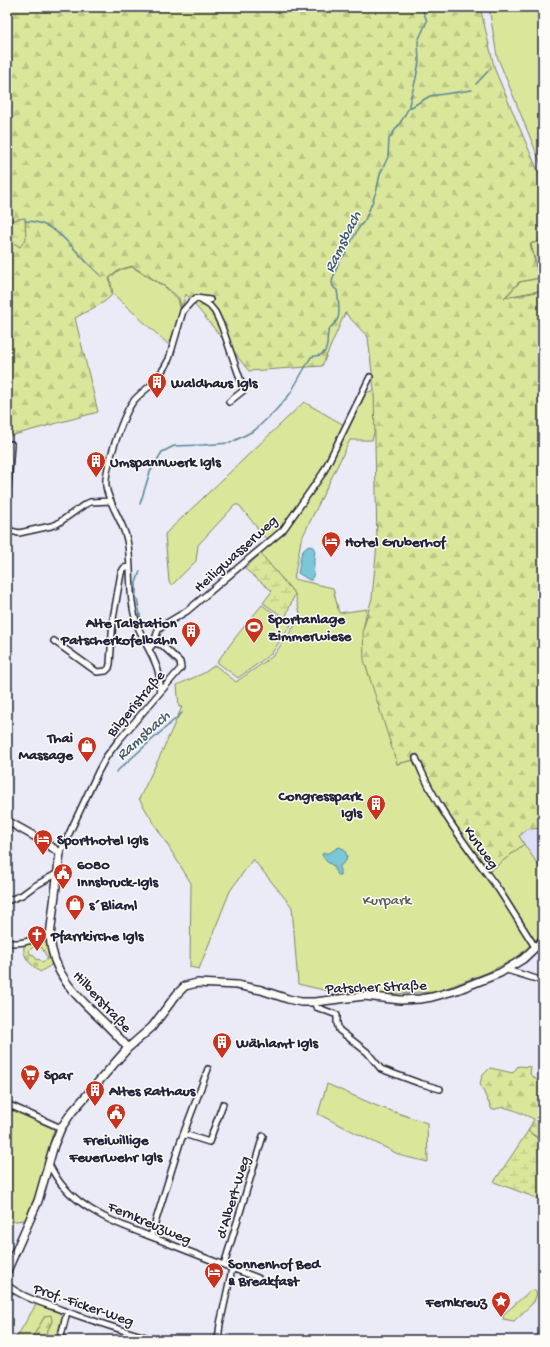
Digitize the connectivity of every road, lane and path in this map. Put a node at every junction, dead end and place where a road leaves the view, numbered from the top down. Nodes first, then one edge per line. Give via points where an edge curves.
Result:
1 (196, 298) junction
2 (210, 300) dead end
3 (370, 377) dead end
4 (229, 402) dead end
5 (11, 444) dead end
6 (111, 501) junction
7 (7, 502) edge
8 (7, 530) edge
9 (129, 566) junction
10 (54, 641) dead end
11 (154, 643) junction
12 (148, 649) junction
13 (159, 692) junction
14 (416, 758) dead end
15 (7, 821) edge
16 (60, 854) junction
17 (56, 874) junction
18 (7, 901) edge
19 (50, 936) junction
20 (543, 940) edge
21 (7, 942) edge
22 (535, 947) junction
23 (507, 970) junction
24 (543, 981) edge
25 (314, 1002) junction
26 (128, 1048) junction
27 (208, 1069) dead end
28 (440, 1089) dead end
29 (7, 1104) edge
30 (223, 1104) dead end
31 (61, 1128) junction
32 (184, 1134) junction
33 (263, 1136) dead end
34 (49, 1164) junction
35 (151, 1236) junction
36 (224, 1265) junction
37 (232, 1269) junction
38 (7, 1271) edge
39 (258, 1278) dead end
40 (7, 1284) edge
41 (67, 1312) junction
42 (60, 1340) edge
43 (156, 1340) edge
44 (218, 1340) edge

1 - 2 street
1 - 4 street via 215,312 242,383 244,390
1 - 6 street via 183,311 166,366 135,400 126,415 106,477 107,492
3 - 11 street, Heiligwasserweg via 323,474 281,532 187,611 158,630
5 - 7 street
6 - 8 street via 90,502 51,526 19,533
6 - 9 street via 127,539
9 - 10 street via 121,573 108,669 95,671
9 - 12 street via 134,616
11 - 12 street, Heiligwasserweg
11 - 13 street, Bilgeristraße via 162,645 181,665
12 - 13 street via 154,660
13 - 16 street, Bilgeristraße via 102,764
14 - 22 street, Kurweg via 435,800
15 - 16 main road via 43,841
16 - 17 main road, Hilberstraße
17 - 18 street
17 - 19 main road, Hilberstraße
19 - 21 street via 20,944
19 - 26 main road, Hilberstraße via 57,967 72,991
20 - 22 main road, Patscher Straße
22 - 23 main road, Patscher Straße
23 - 24 street
23 - 25 main road, Patscher Straße via 470,985 426,998 408,1000 364,996
25 - 26 main road, Patscher Straße via 288,999 247,986 192,983 177,994 152,1027
25 - 28 street, Patscher Straße via 316,1007 337,1015 339,1030 367,1052 381,1069
26 - 31 main road, Patscher Straße
27 - 32 street
29 - 31 street
30 - 32 street via 209,1142
31 - 34 main road, Patscher Straße
32 - 35 street
33 - 36 street, d'Albert-Weg
34 - 35 street, Fernkreuzweg via 62,1186 82,1203 99,1214
34 - 38 main road, Patscher Straße via 38,1200
35 - 36 street, Fernkreuzweg
36 - 37 street, Fernkreuzweg
37 - 39 street, Fernkreuzweg
37 - 44 street
40 - 41 street, Prof.-Ficker-Weg via 20,1294
41 - 42 street
41 - 43 street, Prof.-Ficker-Weg

